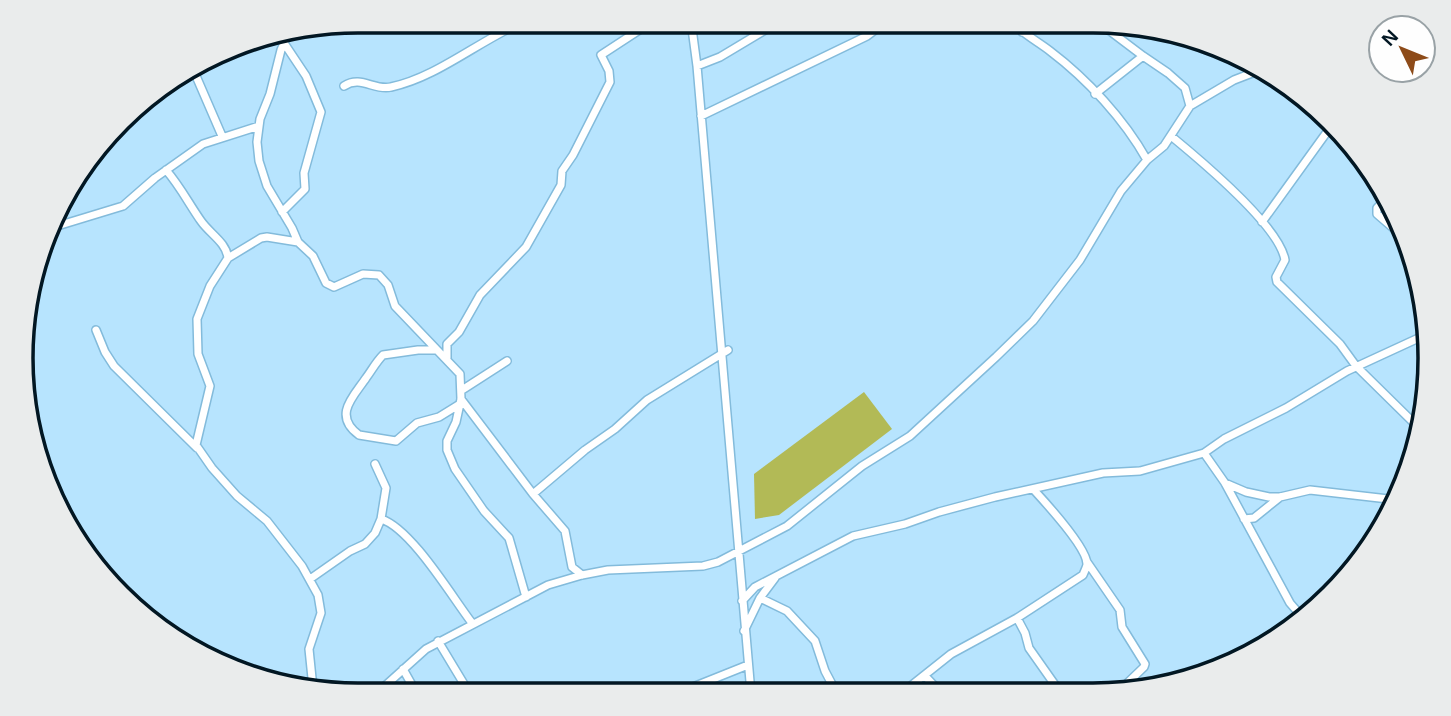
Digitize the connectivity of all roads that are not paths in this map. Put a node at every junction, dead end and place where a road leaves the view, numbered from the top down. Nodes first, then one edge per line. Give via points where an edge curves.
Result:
1 (500, 33) edge
2 (635, 33) edge
3 (692, 33) edge
4 (760, 33) edge
5 (871, 33) edge
6 (1023, 33) edge
7 (1114, 34) edge
8 (284, 43) joint
9 (1143, 56) junction
10 (696, 66) junction
11 (1250, 74) edge
12 (196, 77) edge
13 (344, 86) dead end
14 (1095, 93) junction
15 (1190, 106) junction
16 (701, 116) junction
17 (258, 126) junction
18 (1327, 132) edge
19 (1171, 135) junction
20 (222, 136) junction
21 (1147, 160) junction
22 (166, 170) junction
23 (1379, 206) edge
24 (282, 212) junction
25 (1262, 222) junction
26 (1388, 223) edge
27 (62, 224) edge
28 (298, 242) junction
29 (228, 258) junction
30 (96, 330) dead end
31 (1417, 339) edge
32 (438, 350) junction
33 (728, 350) dead end
34 (720, 355) junction
35 (447, 358) junction
36 (507, 361) dead end
37 (1356, 366) junction
38 (462, 390) junction
39 (461, 402) junction
40 (1412, 421) edge
41 (197, 449) junction
42 (1204, 453) junction
43 (375, 464) dead end
44 (1225, 483) junction
45 (1034, 490) junction
46 (533, 494) junction
47 (1280, 497) junction
48 (1385, 499) edge
49 (381, 519) junction
50 (1244, 519) junction
51 (740, 550) junction
52 (1087, 562) junction
53 (582, 575) junction
54 (776, 577) junction
55 (310, 579) junction
56 (526, 597) junction
57 (760, 597) junction
58 (742, 601) junction
59 (1297, 611) edge
60 (1017, 618) junction
61 (472, 623) junction
62 (744, 632) junction
63 (438, 641) junction
64 (748, 665) junction
65 (402, 669) junction
66 (925, 676) junction
67 (312, 679) edge
68 (1131, 680) edge
69 (387, 683) edge
70 (410, 683) edge
71 (463, 683) edge
72 (703, 683) edge
73 (750, 683) edge
74 (831, 683) edge
75 (916, 683) edge
76 (932, 683) edge
77 (1054, 683) edge

1 - 13 street via 417,80 383,88 360,82
2 - 35 street via 601,55 610,82 562,171 561,185 526,247 480,295 447,344
3 - 10 street
4 - 10 street
5 - 16 street
6 - 14 street
7 - 9 street
8 - 17 street
8 - 24 street via 306,76 321,112 304,173 305,188
9 - 14 street
9 - 15 street via 1185,88
10 - 16 street
11 - 15 street
12 - 20 street
14 - 21 street
15 - 19 street
16 - 34 street
17 - 20 street
17 - 24 street via 263,174
18 - 25 street
19 - 21 street
19 - 25 street
20 - 22 street
21 - 51 street via 1108,209 1080,260 1033,321 996,357 899,445 862,466 787,526
22 - 27 street via 123,206
22 - 29 street
23 - 26 street via 1377,214
24 - 28 street
25 - 37 street via 1285,256 1277,282
28 - 29 street via 267,237
28 - 32 street via 313,256 330,286 363,274 379,275 395,306
29 - 41 street via 210,286 195,329 198,354 210,384
30 - 41 street via 114,366
31 - 37 street
32 - 35 street
32 - 39 street via 383,355 350,397 346,407 350,424 359,435 396,441 417,423 439,417
33 - 34 street
34 - 46 street via 647,400
34 - 51 street
35 - 38 street via 460,374
36 - 38 street
37 - 40 street
37 - 42 street
38 - 39 street
39 - 46 street
39 - 56 street via 447,450 479,503 509,538
41 - 55 street via 237,496 267,521
42 - 44 street
42 - 45 street via 1140,471 1103,473
43 - 49 street via 386,485
44 - 47 street via 1246,492
44 - 50 street
45 - 52 street via 1063,523
45 - 54 street via 853,536
46 - 53 street via 565,531 572,567
47 - 48 street via 1310,490
47 - 50 street via 1255,518
49 - 55 street via 371,539
49 - 61 street via 398,527
50 - 59 street
51 - 53 street via 703,566
51 - 58 street
52 - 60 street via 1077,580
52 - 68 street via 1120,610 1122,627 1144,664
53 - 56 street
54 - 57 street
54 - 58 street via 755,587
55 - 67 street via 321,613 309,649
56 - 61 street
57 - 62 street
57 - 74 street via 787,611 814,641
58 - 62 street
60 - 66 street via 951,654
60 - 77 street via 1029,648
61 - 63 street
62 - 64 street
63 - 65 street
63 - 71 street
64 - 72 street
64 - 73 street
65 - 69 street
65 - 70 street
66 - 75 street
66 - 76 street

